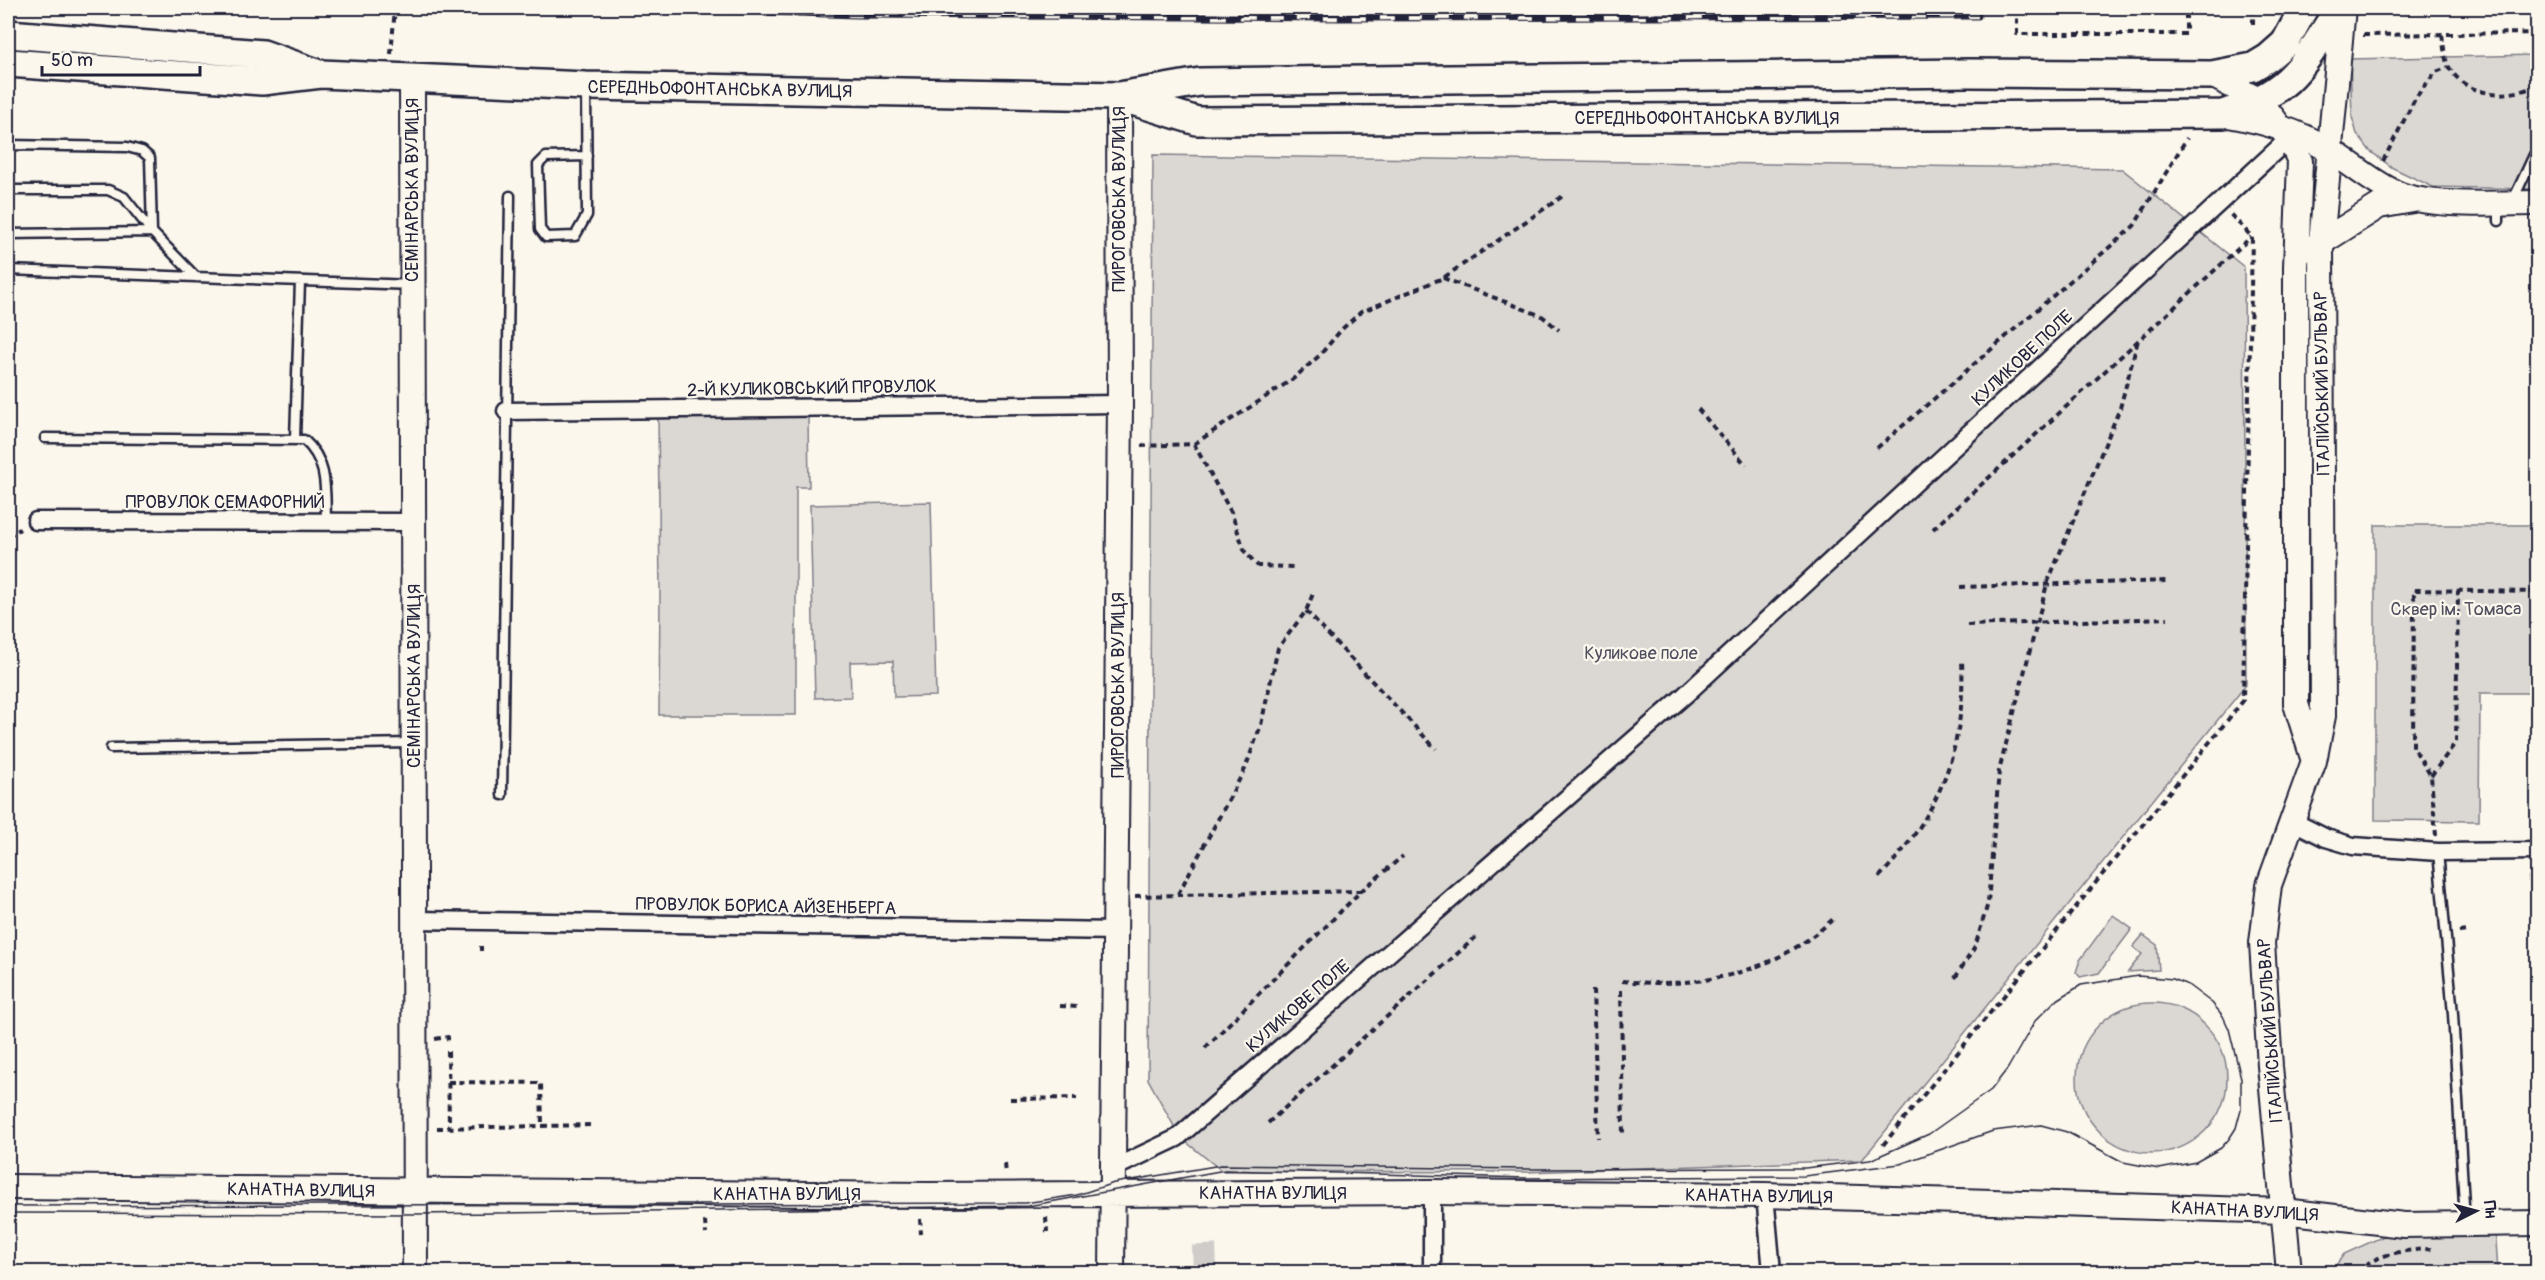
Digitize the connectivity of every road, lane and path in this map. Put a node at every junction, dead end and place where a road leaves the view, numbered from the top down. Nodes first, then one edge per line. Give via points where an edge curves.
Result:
1 (364, 8) edge
2 (370, 8) edge
3 (395, 8) edge
4 (2017, 8) edge
5 (2186, 8) edge
6 (2253, 8) edge
7 (2304, 8) edge
8 (2341, 8) edge
9 (2253, 24) dead end
10 (2538, 33) edge
11 (8, 34) edge
12 (395, 34) dead end
13 (2360, 35) dead end
14 (2442, 35) junction
15 (8, 63) edge
16 (2448, 67) junction
17 (321, 74) junction
18 (2212, 75) junction
19 (412, 79) junction
20 (2538, 85) edge
21 (586, 86) junction
22 (1119, 96) junction
23 (2260, 101) junction
24 (2223, 114) junction
25 (2288, 132) junction
26 (2186, 138) dead end
27 (8, 145) edge
28 (2331, 151) junction
29 (2538, 155) edge
30 (586, 156) junction
31 (2381, 183) junction
32 (8, 190) edge
33 (510, 196) dead end
34 (1563, 196) dead end
35 (2419, 199) junction
36 (2220, 202) junction
37 (2538, 203) edge
38 (2503, 209) junction
39 (152, 232) junction
40 (8, 234) edge
41 (2252, 237) junction
42 (2320, 243) junction
43 (2297, 259) junction
44 (8, 270) edge
45 (196, 277) junction
46 (1443, 278) junction
47 (300, 280) junction
48 (412, 285) junction
49 (1559, 330) dead end
50 (2138, 340) junction
51 (1120, 404) junction
52 (1698, 410) dead end
53 (506, 411) junction
54 (45, 438) dead end
55 (295, 439) junction
56 (1194, 444) junction
57 (1119, 447) junction
58 (1877, 448) dead end
59 (1746, 465) dead end
60 (36, 521) dead end
61 (326, 522) junction
62 (413, 522) junction
63 (1933, 528) dead end
64 (1294, 567) dead end
65 (2169, 580) dead end
66 (2047, 584) junction
67 (1960, 587) dead end
68 (1314, 591) dead end
69 (2458, 591) junction
70 (2538, 592) edge
71 (1305, 611) junction
72 (2168, 618) dead end
73 (2036, 623) junction
74 (1967, 625) dead end
75 (1962, 660) dead end
76 (414, 743) junction
77 (111, 748) dead end
78 (1436, 749) dead end
79 (2314, 761) junction
80 (2431, 776) junction
81 (502, 795) dead end
82 (2292, 821) junction
83 (2538, 851) edge
84 (2438, 852) junction
85 (1403, 856) dead end
86 (2530, 876) dead end
87 (1879, 877) dead end
88 (2531, 885) dead end
89 (1361, 891) junction
90 (1178, 894) junction
91 (1116, 897) junction
92 (1833, 918) dead end
93 (414, 920) junction
94 (1116, 931) junction
95 (2459, 932) dead end
96 (2468, 932) dead end
97 (1476, 937) dead end
98 (1954, 978) dead end
99 (1622, 981) dead end
100 (1593, 990) dead end
101 (1621, 990) dead end
102 (1060, 1006) dead end
103 (1078, 1007) dead end
104 (434, 1040) dead end
105 (448, 1041) dead end
106 (1205, 1048) dead end
107 (448, 1052) dead end
108 (448, 1083) junction
109 (1077, 1098) dead end
110 (1010, 1099) dead end
111 (1268, 1123) dead end
112 (593, 1125) dead end
113 (542, 1126) junction
114 (449, 1127) junction
115 (436, 1128) dead end
116 (1623, 1137) dead end
117 (1598, 1138) dead end
118 (1883, 1145) dead end
119 (1005, 1164) dead end
120 (1114, 1168) junction
121 (1006, 1175) dead end
122 (8, 1187) edge
123 (415, 1191) junction
124 (1432, 1192) junction
125 (1113, 1194) junction
126 (1765, 1195) junction
127 (2284, 1211) junction
128 (1046, 1217) dead end
129 (920, 1219) dead end
130 (705, 1221) dead end
131 (2538, 1223) edge
132 (2465, 1224) junction
133 (1047, 1232) dead end
134 (705, 1234) dead end
135 (921, 1234) dead end
136 (2436, 1249) dead end
137 (415, 1272) edge
138 (1112, 1272) edge
139 (1432, 1272) edge
140 (1772, 1272) edge
141 (2289, 1272) edge
142 (2357, 1272) edge

1 - 2 path
3 - 12 path
4 - 5 path via 2017,34 2186,34
6 - 9 path
7 - 18 main road, СЕРЕДНЬОФОНТАНСЬКА ВУЛИЦЯ via 2285,43 2268,58 2253,66
8 - 23 main road via 2301,68
8 - 28 main road, ІТАЛІЙСЬКИЙ БУЛЬВАР
10 - 14 path
11 - 17 main road, СЕРЕДНЬОФОНТАНСЬКА ВУЛИЦЯ via 263,54
13 - 14 path
14 - 16 path
15 - 17 main road, СЕРЕДНЬОФОНТАНСЬКА ВУЛИЦЯ via 262,81
16 - 20 path via 2462,81 2488,94 2503,95
16 - 31 path via 2436,72 2416,97 2384,155
17 - 19 main road, СЕРЕДНЬОФОНТАНСЬКА ВУЛИЦЯ
18 - 22 main road, СЕРЕДНЬОФОНТАНСЬКА ВУЛИЦЯ via 1969,73 1200,82
18 - 23 main road
19 - 21 main road, СЕРЕДНЬОФОНТАНСЬКА ВУЛИЦЯ
19 - 48 main road, СЕМІНАРСЬКА ВУЛИЦЯ
21 - 22 main road, СЕРЕДНЬОФОНТАНСЬКА ВУЛИЦЯ
21 - 30 lane
22 - 24 main road, СЕРЕДНЬОФОНТАНСЬКА ВУЛИЦЯ via 1197,121
22 - 51 main road, ПИРОГОВСЬКА ВУЛИЦЯ
23 - 24 main road
23 - 25 main road
24 - 25 main road, СЕРЕДНЬОФОНТАНСЬКА ВУЛИЦЯ
25 - 28 main road
25 - 36 street, КУЛИКОВЕ ПОЛЕ
25 - 43 main road, ІТАЛІЙСЬКИЙ БУЛЬВАР via 2300,161
26 - 58 path via 2134,226
27 - 39 lane via 127,147 142,151 150,158
28 - 31 main road
28 - 42 main road, ІТАЛІЙСЬКИЙ БУЛЬВАР
29 - 38 lane via 2534,155
30 - 30 lane via 587,215 575,236 546,237 540,229 538,165 546,157
31 - 35 main road via 2396,193
32 - 39 lane via 108,190 124,197
33 - 53 lane
34 - 46 path
35 - 38 main road
35 - 42 main road via 2379,206
36 - 41 path
36 - 120 street, КУЛИКОВЕ ПОЛЕ via 1658,718 1177,1138
37 - 38 main road
39 - 40 lane
39 - 45 lane
41 - 50 path
41 - 118 path via 2243,701
42 - 43 main road
42 - 79 main road, ІТАЛІЙСЬКИЙ БУЛЬВАР via 2323,716
43 - 79 main road, ІТАЛІЙСЬКИЙ БУЛЬВАР via 2296,704
44 - 45 lane
45 - 47 lane
46 - 49 path via 1542,316
46 - 56 path via 1361,312 1293,379
47 - 48 lane
47 - 55 lane
48 - 62 main road, СЕМІНАРСЬКА ВУЛИЦЯ
50 - 63 path
50 - 66 path via 2120,408
51 - 53 street, 2-Й КУЛИКОВСЬКИЙ ПРОВУЛОК
51 - 57 main road, ПИРОГОВСЬКА ВУЛИЦЯ
52 - 59 path
53 - 81 lane
54 - 55 lane
55 - 61 lane via 304,440 319,458 325,485
56 - 57 path
56 - 64 path via 1231,512 1245,552 1258,566
57 - 91 main road, ПИРОГОВСЬКА ВУЛИЦЯ
60 - 61 street, ПРОВУЛОК СЕМАФОРНИЙ
61 - 62 street, ПРОВУЛОК СЕМАФОРНИЙ
62 - 76 main road, СЕМІНАРСЬКА ВУЛИЦЯ
65 - 66 path
66 - 67 path
66 - 73 path
68 - 71 path
69 - 70 path
69 - 80 path via 2456,742
69 - 80 path via 2414,590 2413,747
71 - 78 path
71 - 90 path via 1278,648 1261,725 1245,769
72 - 73 path
73 - 74 path
73 - 98 path via 1999,771 1988,903 1975,947
75 - 87 path via 1962,705 1942,789 1912,840
76 - 77 lane
76 - 93 main road, СЕМІНАРСЬКА ВУЛИЦЯ
79 - 82 main road, ІТАЛІЙСЬКИЙ БУЛЬВАР
80 - 84 path
82 - 84 street via 2326,838 2354,846
82 - 127 main road, ІТАЛІЙСЬКИЙ БУЛЬВАР via 2269,885 2262,943
83 - 84 street
84 - 132 lane via 2453,1014
85 - 89 path
86 - 88 path
89 - 90 path
89 - 106 path
90 - 91 path
91 - 94 main road, ПИРОГОВСЬКА ВУЛИЦЯ
92 - 99 path via 1815,936 1773,960 1710,981 1677,985
93 - 94 street, ПРОВУЛОК БОРИСА АЙЗЕНБЕРГА
93 - 123 main road, СЕМІНАРСЬКА ВУЛИЦЯ
94 - 120 main road, ПИРОГОВСЬКА ВУЛИЦЯ
95 - 96 path
97 - 111 path
100 - 117 path
101 - 116 path
102 - 103 path
104 - 105 path via 448,1037
107 - 108 path
108 - 113 path via 541,1083
108 - 114 path
109 - 110 path
112 - 113 path
113 - 114 path
114 - 115 path
119 - 121 path
120 - 125 main road, ПИРОГОВСЬКА ВУЛИЦЯ
122 - 123 main road, КАНАТНА ВУЛИЦЯ
123 - 125 main road, КАНАТНА ВУЛИЦЯ
123 - 137 main road, СЕМІНАРСЬКА ВУЛИЦЯ
124 - 125 main road, КАНАТНА ВУЛИЦЯ
124 - 126 main road, КАНАТНА ВУЛИЦЯ
124 - 139 street
125 - 138 main road, ПИРОГОВСЬКА ВУЛИЦЯ
126 - 127 main road, КАНАТНА ВУЛИЦЯ
126 - 140 street
127 - 132 main road, КАНАТНА ВУЛИЦЯ via 2404,1225
127 - 141 main road, ІТАЛІЙСЬКИЙ БУЛЬВАР
128 - 133 path
129 - 135 path
130 - 134 path
131 - 132 main road, КАНАТНА ВУЛИЦЯ
136 - 142 path via 2402,1251 2365,1264

